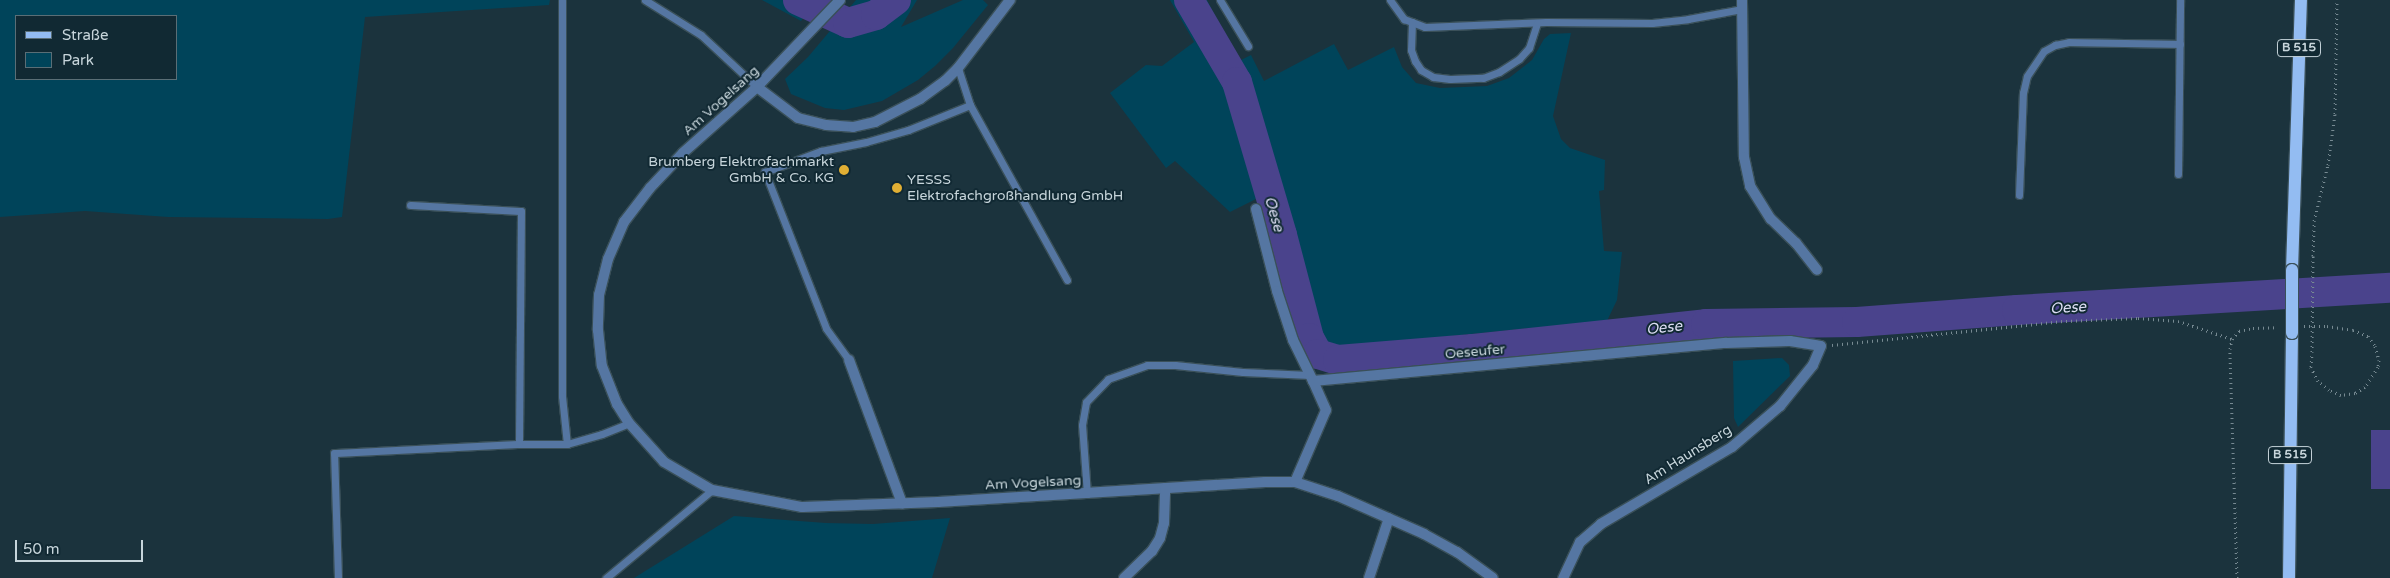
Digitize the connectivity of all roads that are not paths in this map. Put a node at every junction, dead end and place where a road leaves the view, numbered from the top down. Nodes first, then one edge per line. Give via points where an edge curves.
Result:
1 (562, 0) edge
2 (645, 0) edge
3 (840, 0) edge
4 (1010, 0) edge
5 (1220, 0) edge
6 (1390, 0) edge
7 (2180, 0) edge
8 (2301, 0) edge
9 (1742, 4) edge
10 (1412, 22) junction
11 (1537, 22) junction
12 (2180, 44) junction
13 (1248, 46) dead end
14 (958, 68) junction
15 (757, 87) junction
16 (970, 105) junction
17 (2178, 174) dead end
18 (2019, 196) dead end
19 (410, 205) dead end
20 (1256, 210) dead end
21 (1817, 270) dead end
22 (1067, 280) dead end
23 (1821, 346) joint
24 (849, 360) joint
25 (1312, 378) junction
26 (629, 423) junction
27 (518, 444) junction
28 (567, 444) junction
29 (1295, 482) junction
30 (1165, 488) junction
31 (712, 490) junction
32 (1088, 494) junction
33 (902, 503) junction
34 (1388, 518) junction
35 (338, 578) edge
36 (606, 578) edge
37 (1124, 578) edge
38 (1369, 578) edge
39 (1493, 578) edge
40 (1563, 578) edge
41 (2289, 578) edge

1 - 28 lane via 562,396
2 - 15 lane via 701,34
3 - 15 street, Am Vogelsang
4 - 14 street
5 - 13 lane
6 - 10 lane via 1404,19
7 - 12 lane
8 - 41 main road, B 515, bridge via 2292,270
9 - 11 lane via 1688,19
9 - 21 street via 1744,157 1750,186 1771,219
10 - 11 lane via 1425,27
10 - 11 lane via 1411,50 1415,61 1421,70 1433,77 1450,79 1483,78 1520,59 1529,48
12 - 17 lane
12 - 18 lane via 2070,42 2044,51 2027,76 2023,93
14 - 15 street via 920,99 875,122 853,127 798,118
14 - 16 lane
15 - 26 street, Am Vogelsang via 650,188 624,222 608,259 599,295 602,366 617,404
16 - 22 lane
16 - 24 lane via 908,130 821,151 765,172 826,328
19 - 27 lane via 522,210
20 - 25 street via 1293,340
23 - 25 street, Oeseufer via 1790,341 1726,343
23 - 40 street, Am Haunsberg via 1813,365 1780,406 1732,447 1602,524 1580,542
24 - 33 street
25 - 29 street via 1326,410
25 - 32 lane via 1147,365 1108,379 1086,402 1082,425
26 - 28 lane
26 - 31 street, Am Vogelsang via 664,462
27 - 28 lane
27 - 35 lane via 334,453
29 - 30 street, Am Vogelsang
29 - 34 street
30 - 32 street, Am Vogelsang
30 - 37 street via 1160,538 1152,551
31 - 33 street, Am Vogelsang via 802,507
31 - 36 lane
32 - 33 street, Am Vogelsang
34 - 38 street
34 - 39 street via 1457,552

